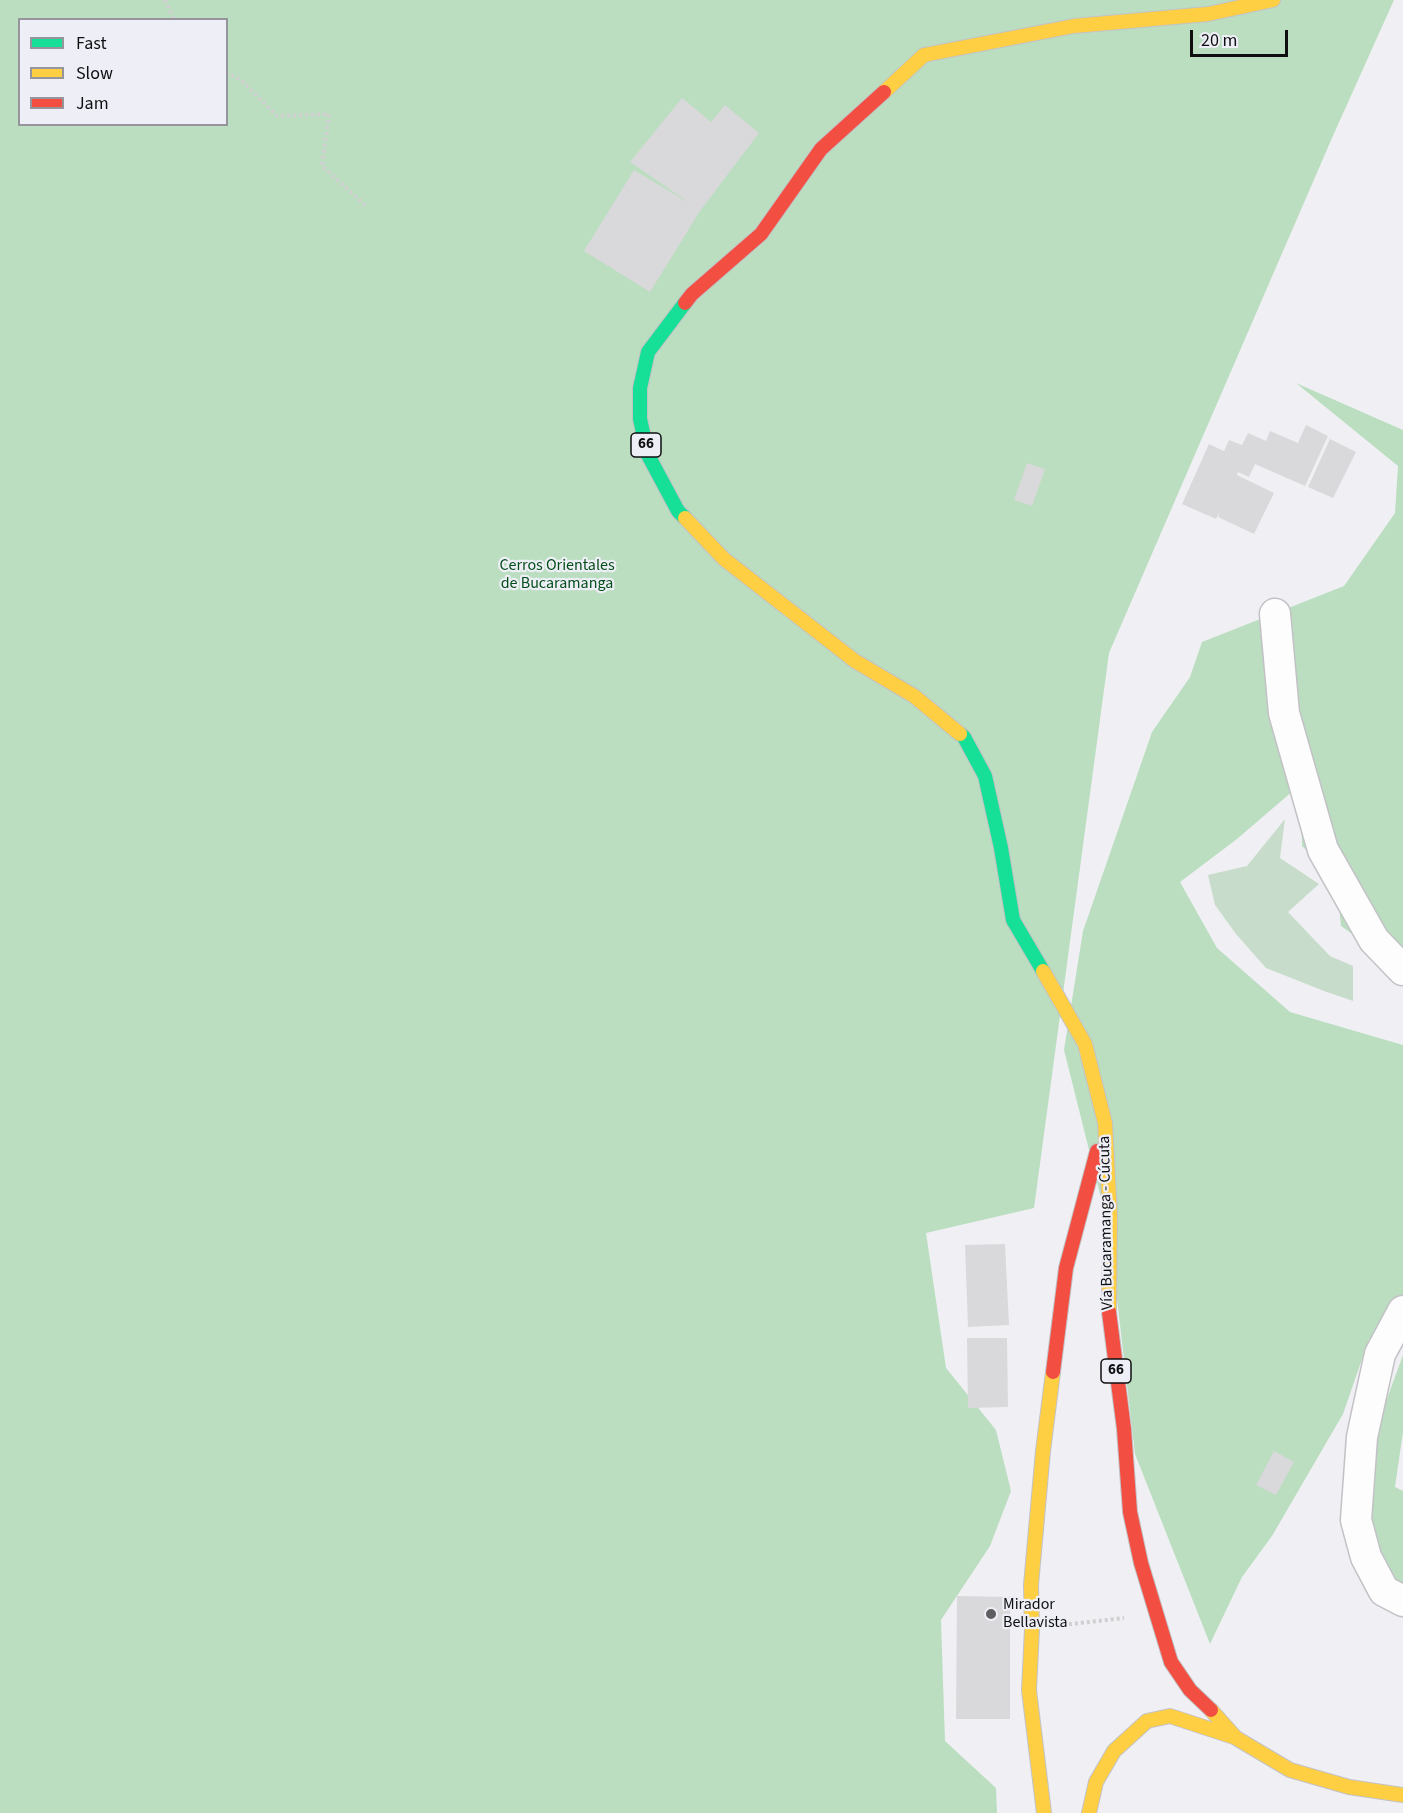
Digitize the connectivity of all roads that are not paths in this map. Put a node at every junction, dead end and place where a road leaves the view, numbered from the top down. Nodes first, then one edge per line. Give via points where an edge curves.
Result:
1 (1273, 0) edge
2 (1275, 614) dead end
3 (1403, 970) edge
4 (1105, 1123) junction
5 (1403, 1311) edge
6 (1403, 1601) edge
7 (1236, 1738) junction
8 (1403, 1794) edge
9 (1044, 1813) edge
10 (1089, 1813) edge

1 - 4 highway, 66 via 1208,14 1074,26 924,55 821,149 760,234 692,294 648,352 640,388 640,419 648,455 678,511 724,559 855,661 914,696 964,737 985,776 1013,920 1085,1044
2 - 3 street via 1284,713 1323,850 1374,940
4 - 7 highway, Vía Bucaramanga - Cúcuta / 66 via 1110,1215 1109,1314 1130,1512 1171,1662 1190,1690
4 - 9 highway, Vía Bucaramanga - Cúcuta / 66 via 1066,1268 1031,1585 1029,1690
5 - 6 street via 1380,1354 1362,1437 1356,1520 1366,1557 1384,1591
7 - 8 highway, Vía Bucaramanga - Cúcuta / 66 via 1290,1770 1349,1787
7 - 10 highway via 1170,1716 1147,1721 1114,1751 1096,1782

